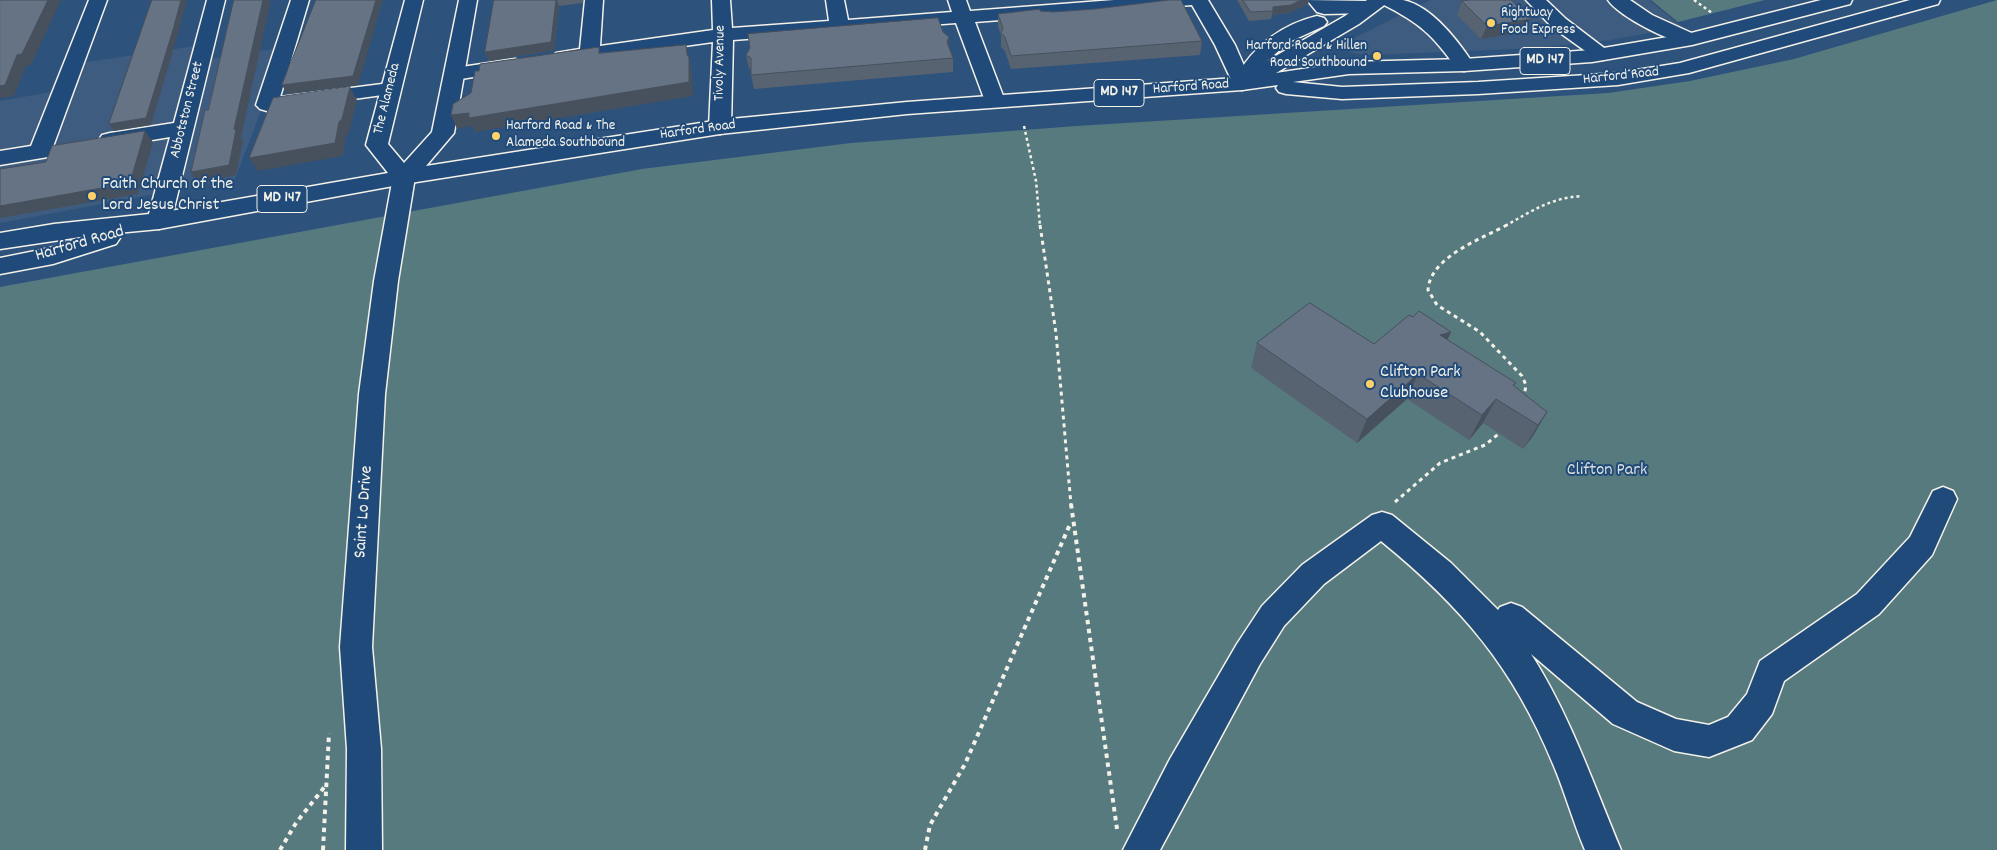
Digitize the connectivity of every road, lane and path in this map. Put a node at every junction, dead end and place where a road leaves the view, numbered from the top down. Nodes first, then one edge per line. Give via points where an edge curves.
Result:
1 (98, 0) edge
2 (216, 0) edge
3 (300, 0) edge
4 (414, 0) edge
5 (468, 0) edge
6 (594, 0) edge
7 (721, 0) edge
8 (835, 0) edge
9 (1190, 0) edge
10 (1199, 0) edge
11 (1316, 0) edge
12 (1389, 0) edge
13 (1562, 0) edge
14 (1617, 0) edge
15 (1843, 0) edge
16 (1932, 0) edge
17 (1540, 1) edge
18 (1375, 3) edge
19 (1082, 4) edge
20 (960, 9) edge
21 (839, 25) junction
22 (1336, 30) junction
23 (723, 35) junction
24 (1689, 39) junction
25 (590, 53) junction
26 (1602, 54) junction
27 (1464, 65) junction
28 (1350, 68) junction
29 (455, 74) junction
30 (1242, 84) junction
31 (390, 89) junction
32 (995, 101) junction
33 (1024, 126) dead end
34 (720, 127) junction
35 (183, 128) junction
36 (88, 144) edge
37 (0, 158) edge
38 (404, 177) junction
39 (1582, 196) dead end
40 (159, 221) junction
41 (0, 241) edge
42 (0, 266) edge
43 (1523, 405) edge
44 (1504, 430) edge
45 (1943, 499) dead end
46 (1390, 506) dead end
47 (1072, 521) junction
48 (1511, 617) dead end
49 (364, 749) junction
50 (1129, 840) edge
51 (280, 850) edge
52 (364, 850) edge
53 (925, 850) edge
54 (1603, 850) edge

1 - 37 main road via 49,150
2 - 35 main road, Abbotston Street
3 - 31 main road via 267,105
4 - 31 main road, The Alameda
5 - 29 main road
6 - 25 main road
7 - 23 main road, Tivoly Avenue
8 - 21 main road
9 - 19 main road
10 - 30 main road via 1225,45
11 - 18 main road via 1324,8
12 - 27 main road via 1443,32
13 - 17 main road
14 - 24 main road via 1645,20
15 - 24 main road, Harford Road / MD 147
16 - 30 main road, Harford Road / MD 147 via 1746,53 1618,79 1342,92
17 - 26 main road via 1559,23
18 - 22 main road
18 - 30 main road via 1341,13 1279,39 1264,49
19 - 20 main road
20 - 21 main road
20 - 32 main road
21 - 23 main road
22 - 28 main road via 1328,48 1338,61
22 - 30 main road
23 - 25 main road
23 - 34 main road, Tivoly Avenue
24 - 26 main road, Harford Road / MD 147
25 - 29 main road
26 - 27 main road, Harford Road / MD 147
27 - 28 main road, Harford Road / MD 147
28 - 30 main road, Harford Road / MD 147
29 - 38 main road via 443,133
30 - 32 main road, Harford Road / MD 147
31 - 38 main road, The Alameda via 377,145
32 - 34 main road, Harford Road / MD 147
33 - 47 path via 1036,181 1056,333
34 - 38 main road, Harford Road / MD 147
35 - 36 main road
35 - 40 main road, Abbotston Street
38 - 40 main road, Harford Road / MD 147
38 - 49 main road, Saint Lo Drive via 386,281 372,394 356,647
39 - 43 path via 1562,198 1534,209 1443,260 1430,280 1429,295 1438,305 1473,327 1522,376 1526,385
40 - 41 main road, Harford Road / MD 147
40 - 42 main road, Harford Road / MD 147 via 53,256
44 - 46 path via 1485,445 1440,464
45 - 48 main road via 1921,546 1868,604 1772,672 1760,703 1740,729 1709,741 1674,735 1625,713
47 - 50 path
47 - 53 path via 965,764 930,825
49 - 51 path via 326,784
49 - 52 main road, Saint Lo Drive
50 - 54 main road via 1181,773 1275,614 1318,571 1382,524 1461,592 1493,627 1521,666 1569,760

